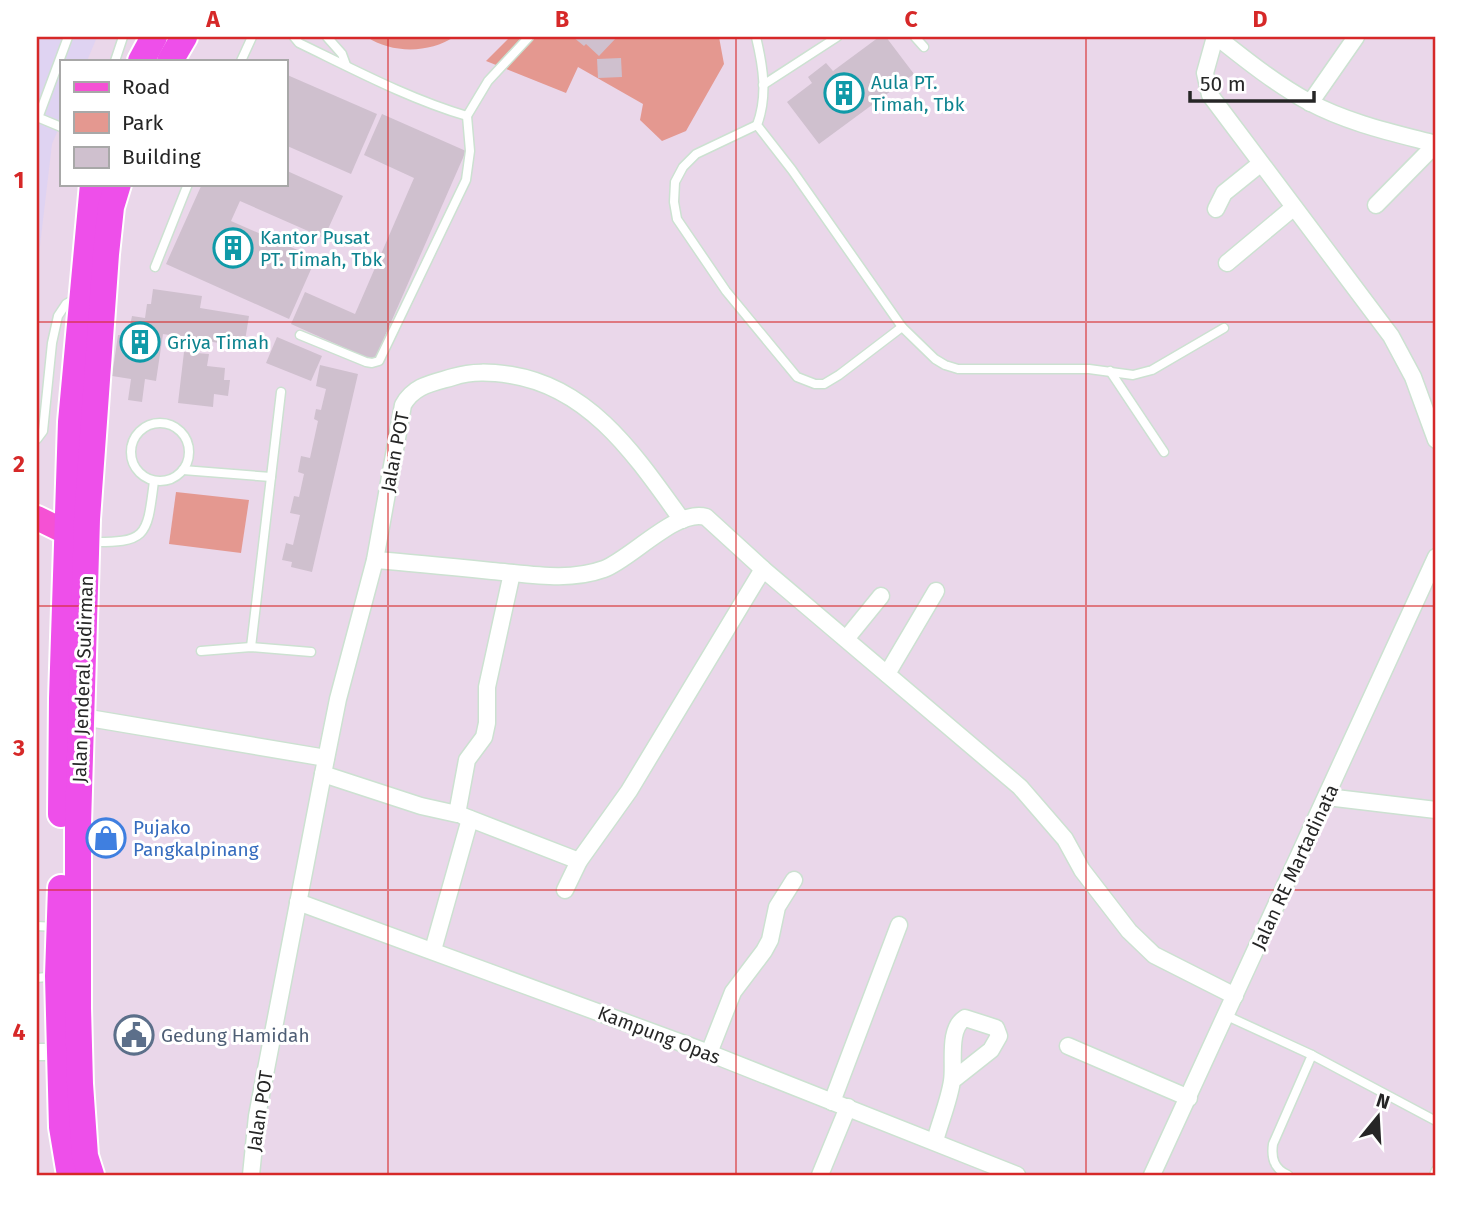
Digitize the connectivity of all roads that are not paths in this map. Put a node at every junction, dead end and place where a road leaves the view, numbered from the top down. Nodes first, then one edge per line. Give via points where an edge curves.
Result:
1 (68, 37) edge
2 (123, 37) edge
3 (154, 37) edge
4 (184, 37) edge
5 (252, 37) edge
6 (294, 37) edge
7 (327, 37) edge
8 (529, 37) edge
9 (757, 37) edge
10 (837, 37) edge
11 (915, 37) edge
12 (1217, 37) edge
13 (1356, 37) edge
14 (924, 47) dead end
15 (115, 60) edge
16 (142, 60) edge
17 (171, 60) edge
18 (241, 60) edge
19 (346, 65) junction
20 (763, 85) junction
21 (1310, 103) junction
22 (467, 116) junction
23 (37, 118) edge
24 (757, 125) junction
25 (60, 127) edge
26 (1436, 144) edge
27 (1261, 164) junction
28 (93, 186) edge
29 (117, 186) edge
30 (187, 186) edge
31 (1376, 205) dead end
32 (1293, 208) junction
33 (1216, 209) dead end
34 (1227, 263) dead end
35 (155, 267) dead end
36 (81, 296) junction
37 (902, 327) junction
38 (1224, 328) dead end
39 (300, 335) dead end
40 (1110, 371) junction
41 (281, 392) dead end
42 (37, 439) edge
43 (1436, 440) edge
44 (1164, 452) dead end
45 (183, 470) junction
46 (271, 477) junction
47 (154, 481) junction
48 (37, 518) edge
49 (682, 520) junction
50 (77, 537) junction
51 (1436, 557) edge
52 (375, 559) junction
53 (763, 569) junction
54 (512, 573) junction
55 (936, 591) dead end
56 (881, 596) dead end
57 (846, 639) junction
58 (251, 648) junction
59 (201, 650) dead end
60 (311, 652) dead end
61 (887, 674) junction
62 (83, 717) junction
63 (324, 766) junction
64 (1326, 797) junction
65 (1436, 810) edge
66 (463, 817) junction
67 (579, 861) junction
68 (794, 880) dead end
69 (565, 890) dead end
70 (298, 902) junction
71 (899, 925) dead end
72 (59, 928) edge
73 (433, 950) junction
74 (47, 977) edge
75 (1235, 996) junction
76 (1225, 1015) junction
77 (1069, 1046) dead end
78 (709, 1053) junction
79 (1312, 1055) junction
80 (59, 1058) edge
81 (953, 1080) dead end
82 (1189, 1098) junction
83 (840, 1105) junction
84 (1436, 1121) edge
85 (934, 1141) junction
86 (1436, 1170) edge
87 (70, 1175) edge
88 (91, 1175) edge
89 (251, 1175) edge
90 (820, 1175) edge
91 (1017, 1175) edge
92 (1152, 1175) edge
93 (1288, 1175) edge
94 (1434, 1175) edge

1 - 23 lane
2 - 15 lane
3 - 16 highway
4 - 17 highway
5 - 18 lane
6 - 19 lane
7 - 19 lane
8 - 22 lane via 488,81
9 - 20 lane
10 - 20 lane
11 - 14 lane
12 - 21 street
12 - 27 street via 1205,74 1210,95
13 - 21 street
19 - 22 lane
20 - 24 lane
21 - 26 street via 1357,122
22 - 39 lane via 470,151 466,180 379,361 366,362
23 - 25 lane
24 - 37 lane
24 - 37 lane via 696,154 676,182 677,219 726,291 797,377 815,384 839,375
26 - 31 street
27 - 32 street
27 - 33 street via 1224,193
28 - 36 highway, Jalan Jenderal Sudirman
29 - 50 highway, Jalan Jenderal Sudirman via 111,207
30 - 35 lane
32 - 34 street
32 - 43 street via 1405,358
36 - 42 lane via 66,304 58,316 43,430
36 - 50 highway, Jalan Jenderal Sudirman via 71,422
37 - 40 lane via 935,359 958,369
38 - 40 lane via 1144,373
40 - 44 lane
41 - 46 lane
45 - 46 lane
45 - 47 lane via 165,481
45 - 47 lane via 189,450 180,431 171,425 149,425 140,430 130,449 136,469
46 - 58 lane
47 - 50 lane via 149,522 134,538 126,542
48 - 50 main road
49 - 52 street, Jalan POT via 630,449 578,401 524,377 468,373 418,388 403,405
49 - 53 street via 706,517
49 - 54 street via 606,569 553,578
50 - 62 highway, Jalan Jenderal Sudirman
50 - 72 highway, Jalan Jenderal Sudirman via 62,699
51 - 64 street, Jalan RE Martadinata
52 - 54 street
52 - 63 street, Jalan POT
53 - 57 street
53 - 67 street via 629,791
54 - 66 street via 487,687 484,737 467,760
55 - 61 street
56 - 57 street
57 - 61 street
58 - 59 lane
58 - 60 lane
61 - 75 street via 1040,808 1122,922 1154,955
62 - 63 street
62 - 72 highway, Jalan Jenderal Sudirman via 78,824
63 - 66 street via 421,806
63 - 70 street, Jalan POT
64 - 65 street
64 - 75 street, Jalan RE Martadinata
66 - 67 street
66 - 73 street
67 - 69 street
68 - 78 street via 778,907 770,940 733,992
70 - 73 street, Kampung Opas
70 - 89 street, Jalan POT via 257,1116
71 - 83 street
72 - 74 highway, Jalan Jenderal Sudirman
72 - 80 highway, Jalan Jenderal Sudirman
73 - 78 street, Kampung Opas
74 - 80 highway, Jalan Jenderal Sudirman
75 - 76 street, Jalan RE Martadinata
76 - 79 lane
76 - 82 street, Jalan RE Martadinata
77 - 82 street
78 - 83 street, Kampung Opas
79 - 84 lane
79 - 93 lane via 1271,1153 1274,1164
80 - 87 highway, Jalan Jenderal Sudirman
80 - 88 highway, Jalan Jenderal Sudirman
81 - 85 street
82 - 92 street, Jalan RE Martadinata
83 - 85 street, Kampung Opas
83 - 90 street
85 - 91 street, Kampung Opas
86 - 94 lane

